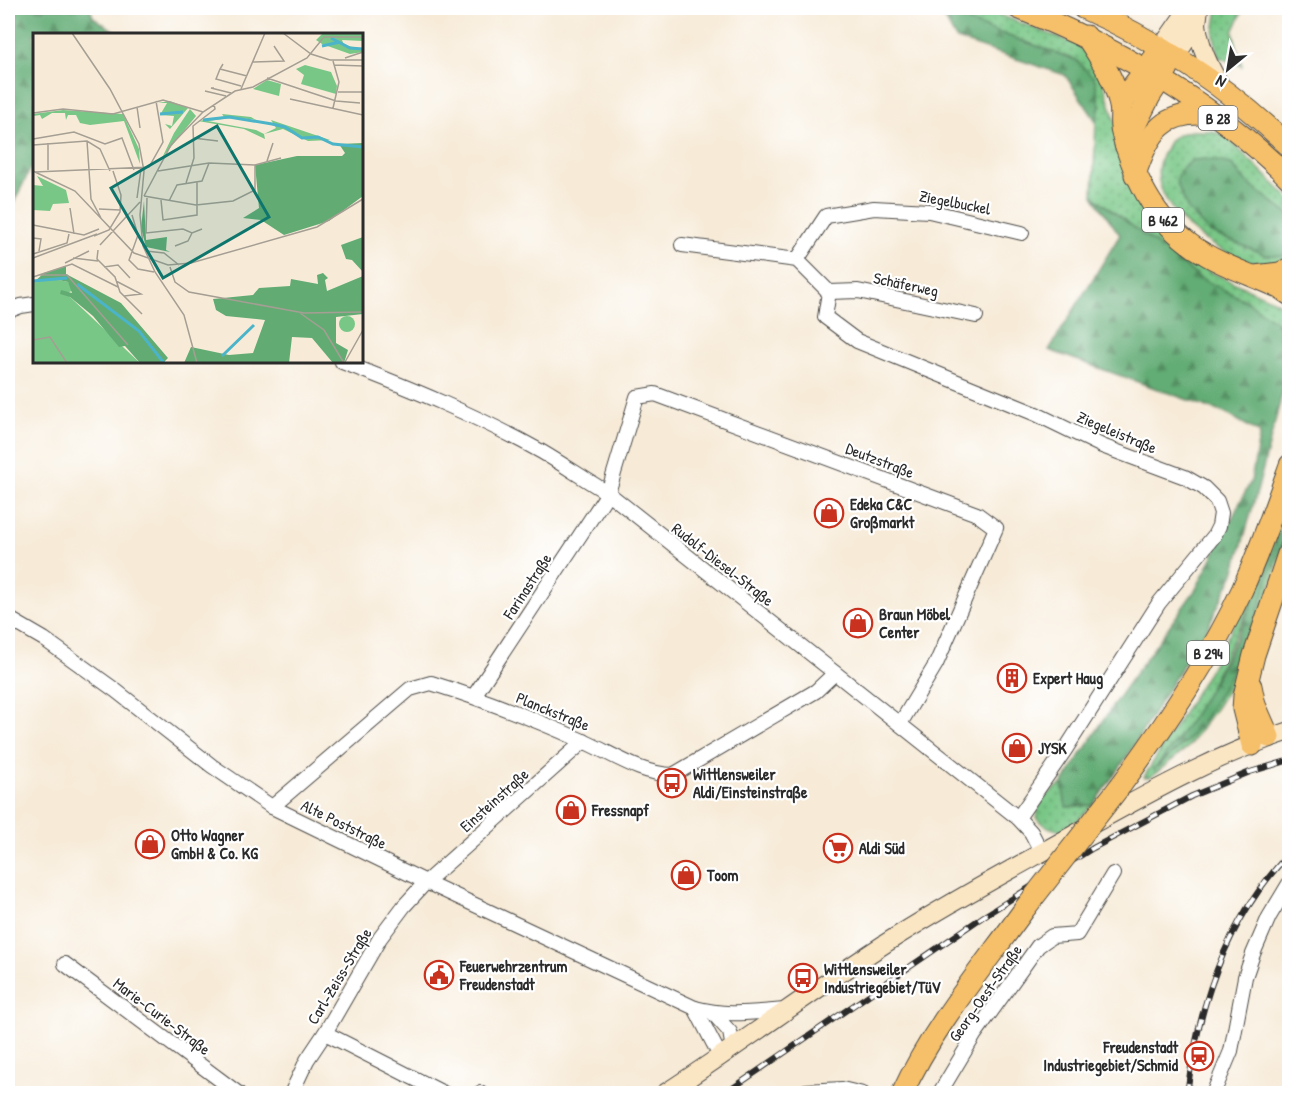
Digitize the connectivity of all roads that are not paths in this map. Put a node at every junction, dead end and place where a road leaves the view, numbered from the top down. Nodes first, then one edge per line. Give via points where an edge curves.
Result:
1 (1018, 8) edge
2 (1083, 8) edge
3 (1189, 8) edge
4 (1198, 16) edge
5 (1086, 36) junction
6 (1168, 53) junction
7 (1153, 74) junction
8 (1222, 89) junction
9 (1121, 107) junction
10 (1214, 115) junction
11 (1125, 145) junction
12 (1290, 147) edge
13 (1135, 175) junction
14 (1290, 179) edge
15 (1022, 233) dead end
16 (682, 245) dead end
17 (797, 260) junction
18 (1290, 268) edge
19 (1254, 276) junction
20 (829, 292) junction
21 (1290, 295) edge
22 (33, 304) edge
23 (8, 311) edge
24 (976, 316) dead end
25 (345, 363) edge
26 (1290, 465) edge
27 (608, 494) junction
28 (1290, 548) edge
29 (8, 618) edge
30 (835, 673) junction
31 (474, 696) junction
32 (900, 724) junction
33 (1270, 738) edge
34 (584, 741) junction
35 (272, 807) junction
36 (1018, 818) junction
37 (1042, 853) junction
38 (1113, 874) dead end
39 (426, 882) junction
40 (1290, 882) edge
41 (65, 964) dead end
42 (695, 1008) junction
43 (789, 1010) junction
44 (713, 1012) junction
45 (325, 1033) junction
46 (727, 1053) junction
47 (905, 1087) edge
48 (239, 1094) edge
49 (291, 1094) edge
50 (445, 1094) edge
51 (664, 1094) edge
52 (800, 1094) edge
53 (864, 1094) edge
54 (939, 1094) edge
55 (1213, 1094) edge

1 - 5 main road, B 28
2 - 6 main road, B 28
3 - 6 street
4 - 6 street
4 - 8 street via 1199,40
5 - 7 main road, B 28
5 - 9 main road via 1110,74
6 - 7 main road
6 - 8 main road, B 28
7 - 9 main road via 1132,87
7 - 10 main road, B 28
7 - 11 main road
8 - 12 main road, B 28
9 - 11 main road, B 462
10 - 13 main road via 1192,112 1161,125 1150,138
10 - 14 main road, B 28
11 - 13 main road, B 462
13 - 19 main road, B 462 via 1163,220 1181,237 1204,254
15 - 17 street, Ziegelbuckel via 929,211 874,208 825,216
16 - 17 street
17 - 20 street
18 - 19 main road
19 - 21 main road
20 - 24 street, Schäferweg via 858,291
20 - 36 street, Ziegeleistraße via 825,317 857,341 1036,414 1102,446 1185,477 1204,488 1221,513 1214,536 1159,603
22 - 23 street
25 - 27 street, Rudolf-Diesel-Straße via 484,422 542,452
26 - 47 main road, B 294, bridge via 1241,591 1180,702 947,1017
27 - 30 street, Rudolf-Diesel-Straße
27 - 31 street, Farinastraße
27 - 32 street, Deutzstraße via 637,397 655,394 977,514 996,528 936,664
28 - 33 main road via 1244,696 1243,709
29 - 35 street, Alte Poststraße via 44,639
30 - 32 street, Rudolf-Diesel-Straße
30 - 34 street, Planckstraße via 816,691 673,775 642,769
31 - 34 street, Planckstraße
31 - 35 street, Planckstraße via 431,683 410,689
32 - 36 street, Rudolf-Diesel-Straße
33 - 37 street via 1164,784
34 - 39 street, Einsteinstraße
35 - 39 street, Alte Poststraße
36 - 37 street, Rudolf-Diesel-Straße
37 - 43 street via 897,936
38 - 54 street, Georg-Oest-Straße via 1077,934 1052,936 1038,946 975,1034
39 - 42 street, Alte Poststraße
39 - 45 street, Carl-Zeiss-Straße via 380,938
40 - 55 street via 1252,954 1231,1051
41 - 48 street, Marie-Curie-Straße
42 - 44 street, Alte Poststraße
42 - 46 street
43 - 44 street, Alte Poststraße via 741,1015
43 - 46 street
44 - 46 street via 730,1032
45 - 49 street, Carl-Zeiss-Straße
45 - 50 street
46 - 51 street
52 - 53 street via 842,1089

